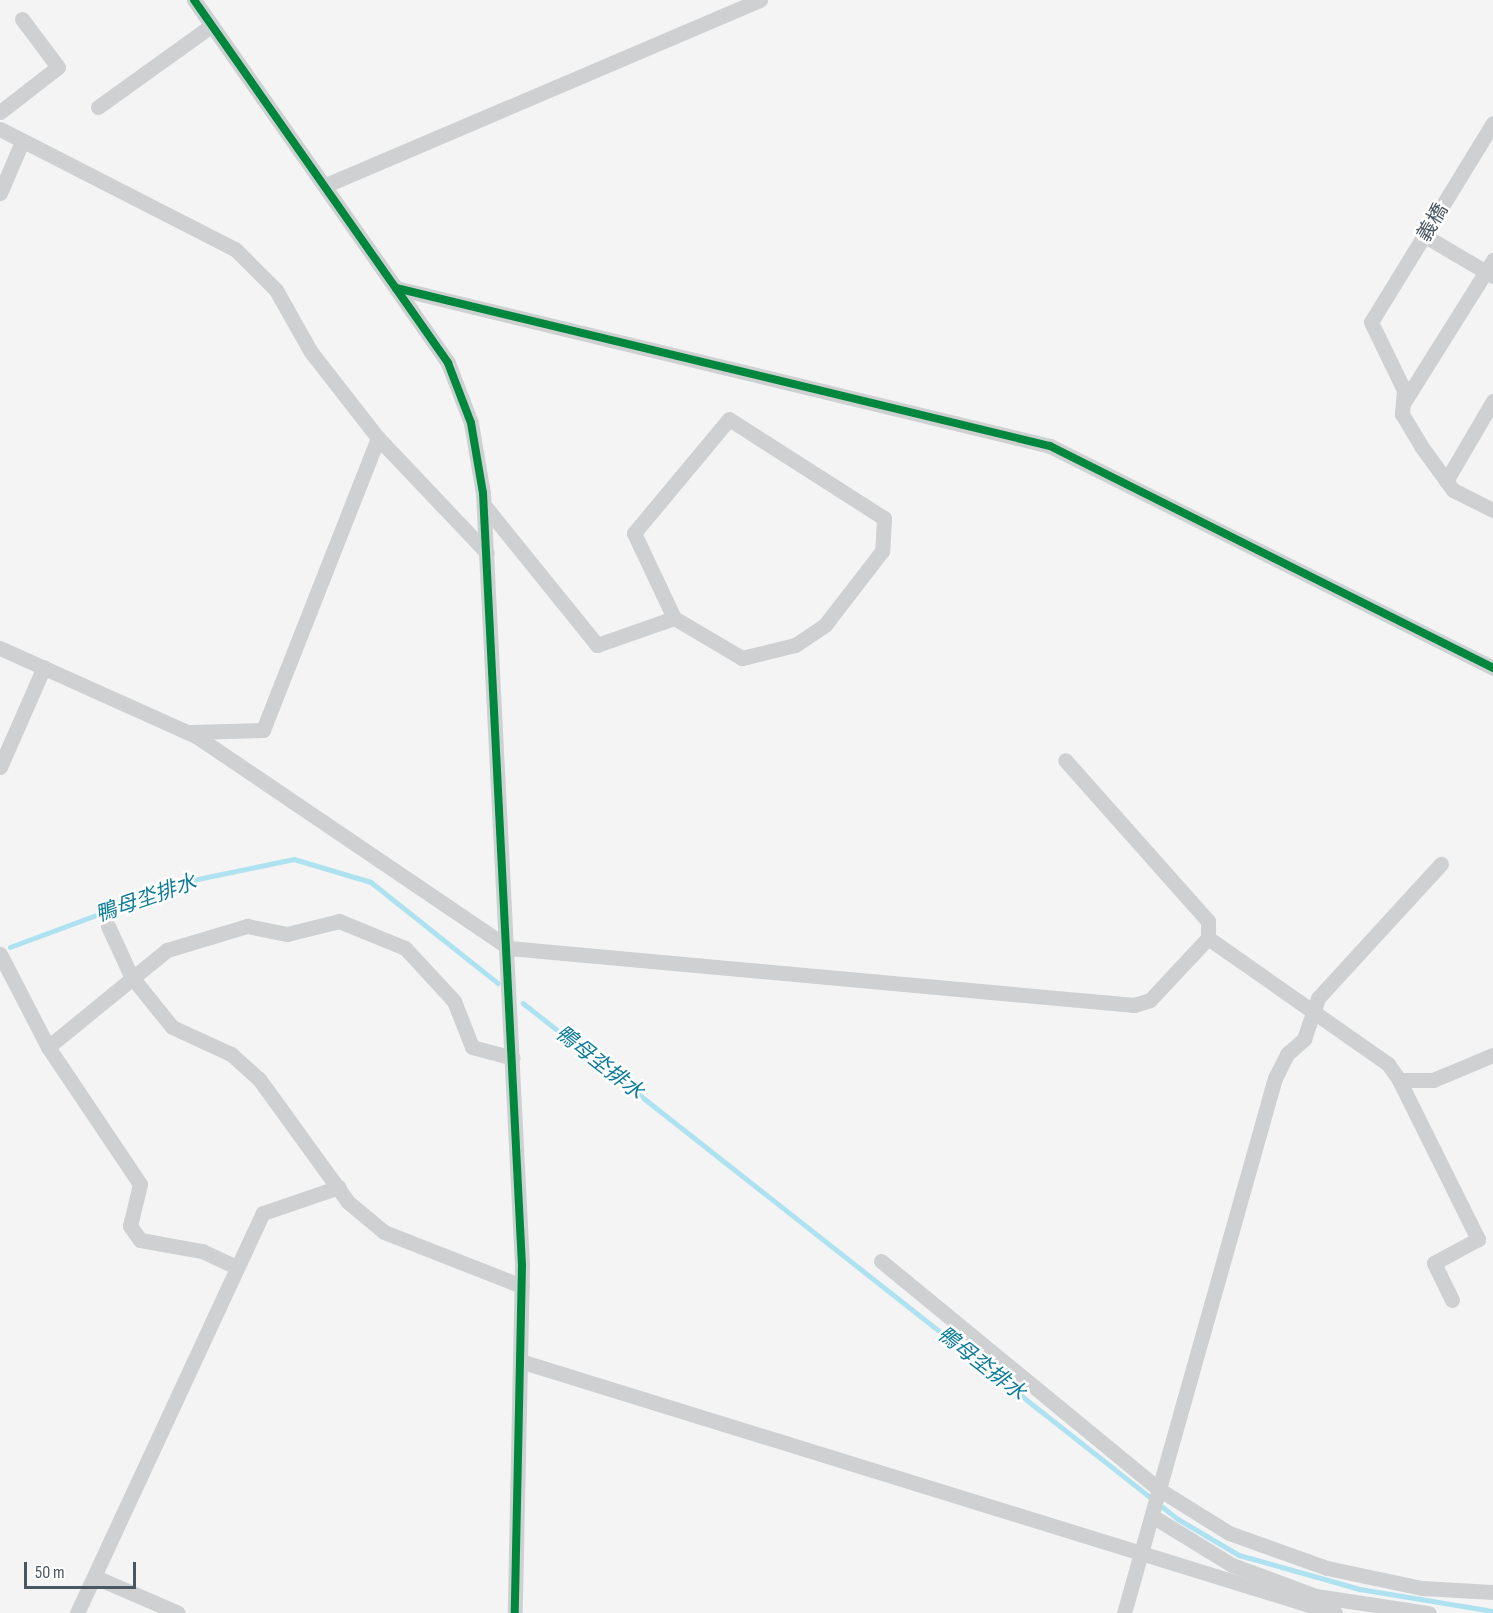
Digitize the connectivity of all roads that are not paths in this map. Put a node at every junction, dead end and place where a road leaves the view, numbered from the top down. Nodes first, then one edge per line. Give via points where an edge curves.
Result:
1 (194, 0) edge
2 (760, 0) edge
3 (22, 19) dead end
4 (212, 25) junction
5 (98, 107) dead end
6 (0, 112) edge
7 (1493, 123) edge
8 (0, 129) edge
9 (22, 142) junction
10 (326, 185) junction
11 (0, 193) edge
12 (1425, 236) junction
13 (1491, 269) edge
14 (396, 288) junction
15 (1493, 401) edge
16 (1403, 403) junction
17 (378, 438) junction
18 (1446, 481) junction
19 (484, 505) junction
20 (1493, 510) edge
21 (487, 553) junction
22 (674, 618) junction
23 (0, 648) edge
24 (44, 668) junction
25 (1493, 668) edge
26 (187, 732) junction
27 (1065, 760) dead end
28 (0, 767) edge
29 (1441, 864) dead end
30 (108, 926) dead end
31 (1208, 938) junction
32 (509, 948) junction
33 (0, 954) edge
34 (131, 976) junction
35 (6, 979) edge
36 (1314, 1013) junction
37 (48, 1047) junction
38 (1493, 1055) edge
39 (513, 1058) junction
40 (1399, 1080) junction
41 (339, 1186) junction
42 (881, 1261) dead end
43 (234, 1266) junction
44 (522, 1286) junction
45 (1452, 1300) dead end
46 (520, 1361) junction
47 (1160, 1490) junction
48 (1152, 1516) junction
49 (1141, 1553) junction
50 (94, 1577) junction
51 (1493, 1592) edge
52 (77, 1613) edge
53 (178, 1613) edge
54 (515, 1613) edge
55 (1124, 1613) edge
56 (1335, 1613) edge
57 (1429, 1613) edge

1 - 4 street
2 - 10 street
3 - 6 street via 58,67
4 - 5 street
4 - 10 street
7 - 12 street, 義橋
8 - 9 street
9 - 11 street
9 - 17 street via 235,249 276,290 311,352
10 - 14 street
12 - 13 street
12 - 16 street, 義橋 via 1371,321 1404,390
13 - 16 street
14 - 19 street via 448,363 471,423
14 - 25 street via 1050,446
15 - 18 street
16 - 18 street via 1402,414
17 - 21 street
17 - 26 street via 263,730
18 - 20 street
19 - 21 street
19 - 22 street via 597,645
21 - 32 street
22 - 22 street via 634,533 729,419 884,518 882,551 825,625 795,645 742,658
23 - 24 street
24 - 26 street
24 - 28 street
26 - 32 street
27 - 31 street via 1208,921
29 - 36 street via 1318,998
30 - 34 street
31 - 32 street via 1167,989 1134,1005
31 - 36 street
32 - 39 street
33 - 35 street
34 - 37 street
34 - 39 street via 167,950 247,926 287,934 320,924 350,924 405,948 427,968 466,1022 472,1047
34 - 41 street via 182,1035 231,1054 259,1079
35 - 37 street
36 - 40 street via 1388,1064
36 - 47 street via 1304,1039 1287,1054 1275,1078 1256,1133
37 - 43 street via 140,1184 130,1226 140,1240 202,1251
38 - 40 street via 1433,1080
39 - 44 street
40 - 45 street via 1478,1239 1434,1263
41 - 43 street via 263,1213
41 - 44 street via 348,1202 384,1232
42 - 47 street
43 - 50 street
44 - 46 street
46 - 49 street
46 - 54 street
47 - 48 street
47 - 51 street via 1229,1533 1327,1568 1422,1588
48 - 49 street
48 - 57 street via 1232,1565 1316,1596
49 - 55 street
49 - 56 street
50 - 52 street
50 - 53 street

